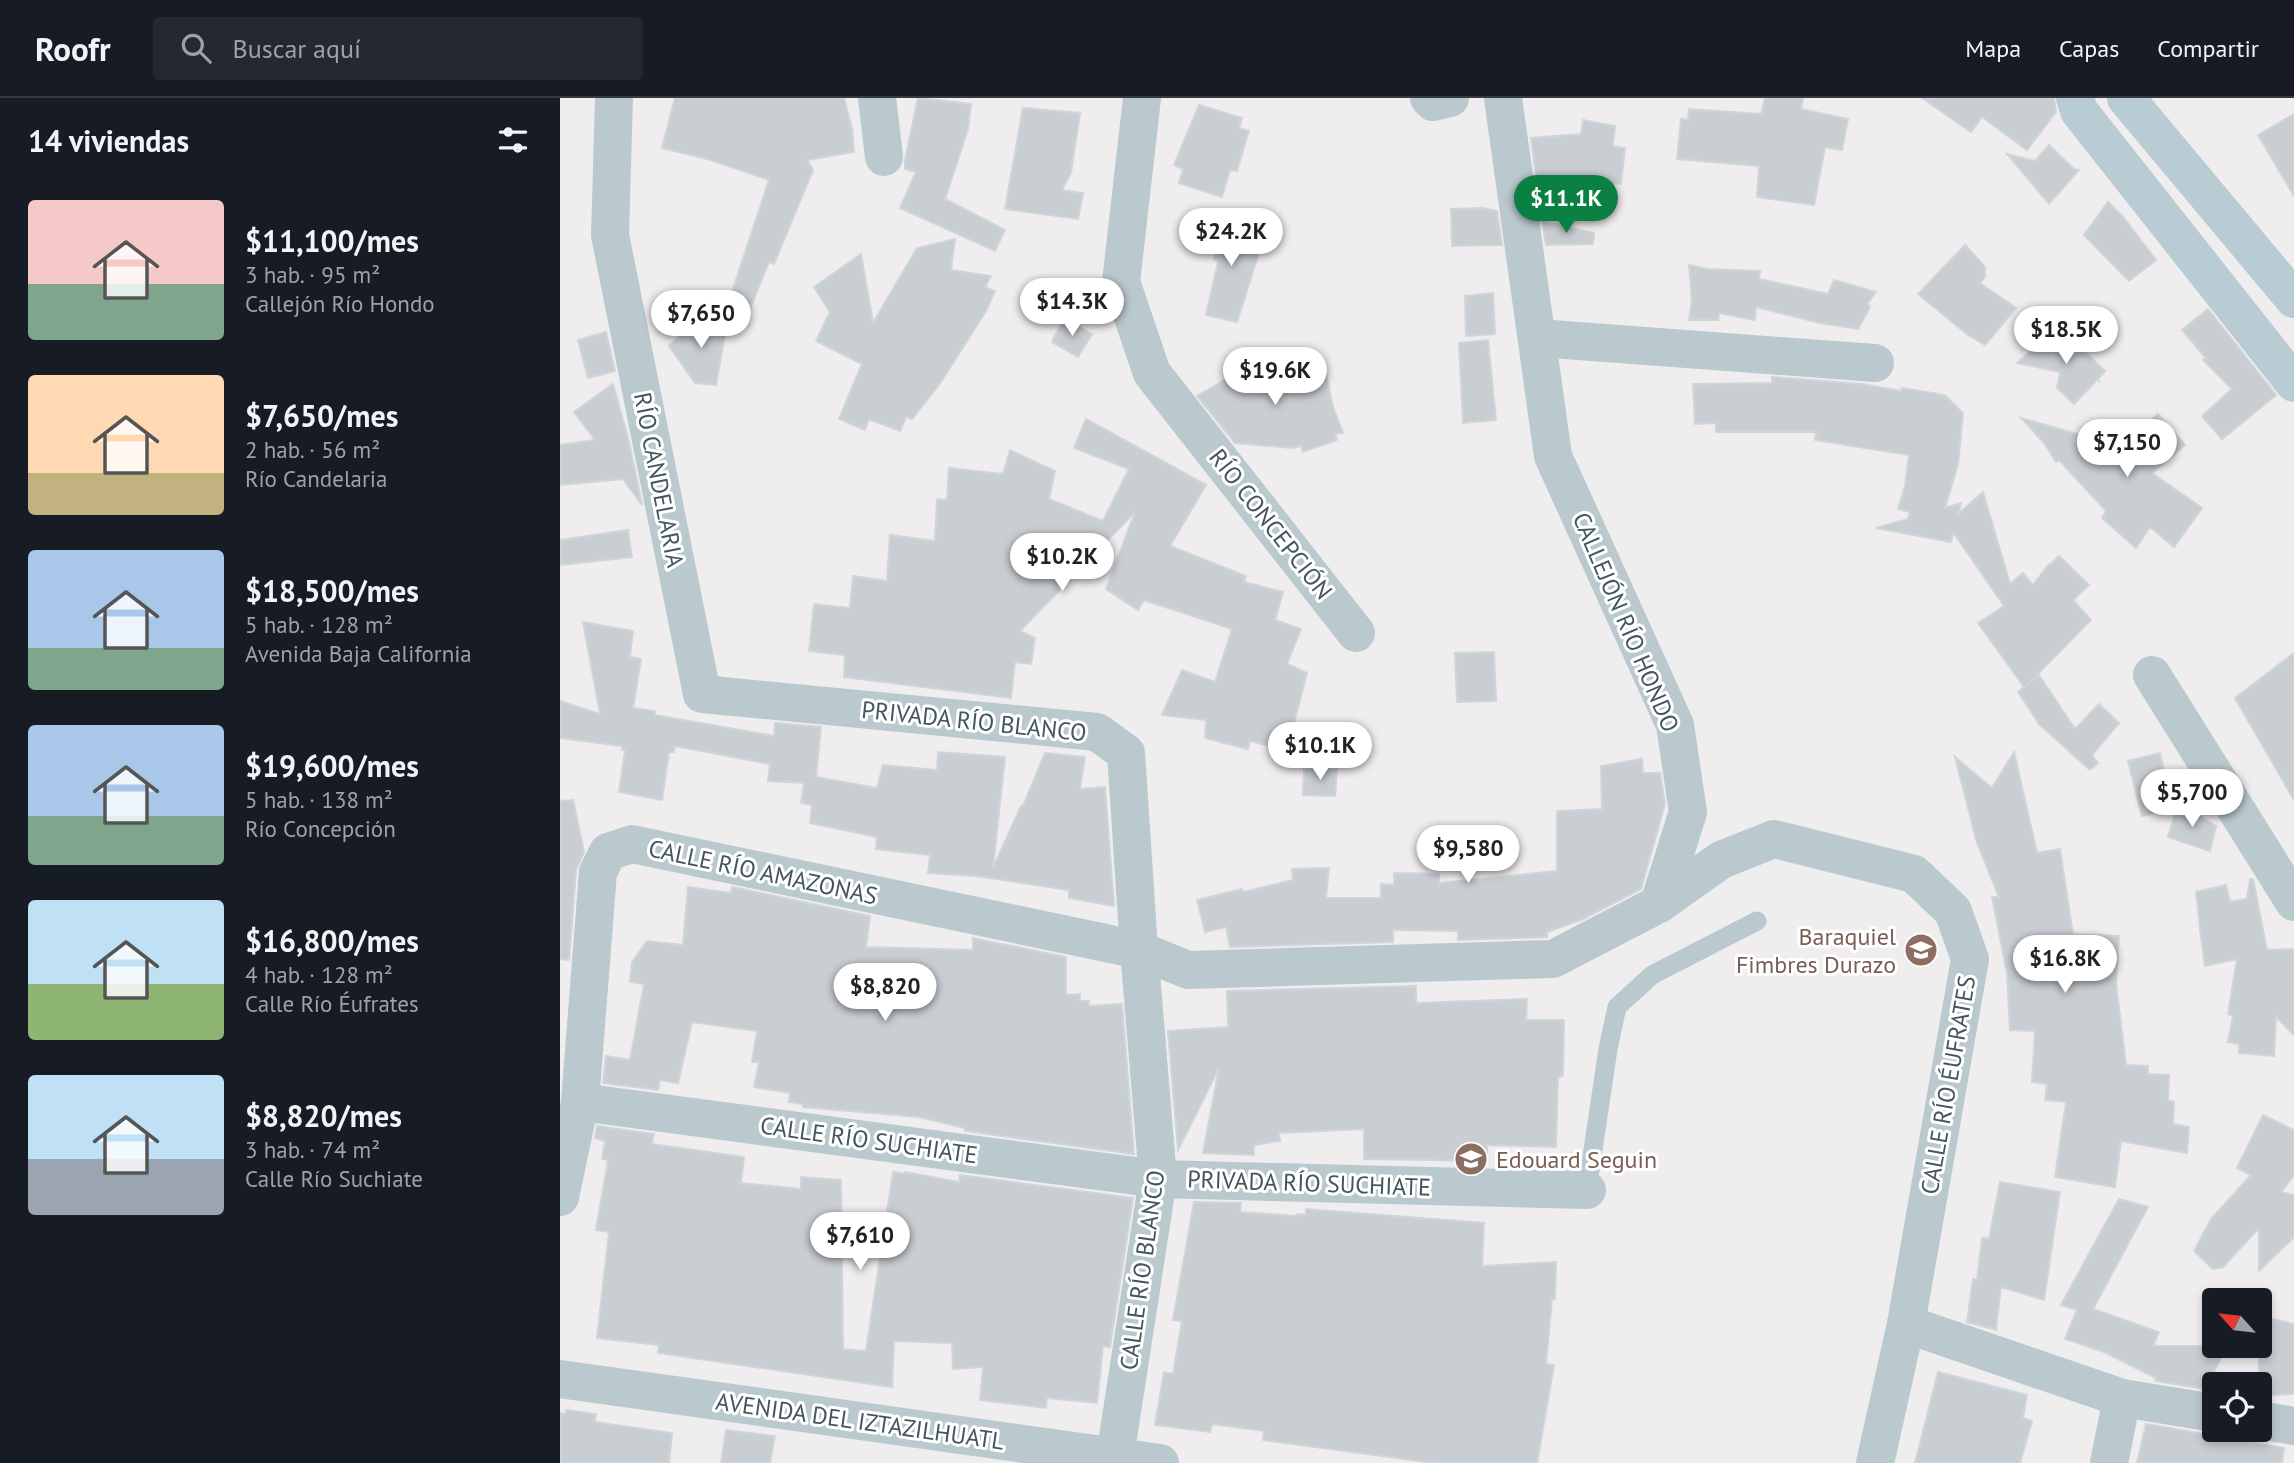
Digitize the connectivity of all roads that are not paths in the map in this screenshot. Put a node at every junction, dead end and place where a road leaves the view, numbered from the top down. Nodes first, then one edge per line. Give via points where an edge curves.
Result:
1 (614, 98) edge
2 (877, 98) edge
3 (1142, 98) edge
4 (1429, 98) edge
5 (1450, 98) edge
6 (1503, 98) edge
7 (2126, 98) edge
8 (2079, 102) edge
9 (884, 158) dead end
10 (2294, 299) edge
11 (1538, 338) junction
12 (1875, 363) dead end
13 (2294, 383) edge
14 (1356, 633) dead end
15 (2152, 675) dead end
16 (702, 694) joint
17 (2294, 902) edge
18 (1659, 904) junction
19 (1757, 921) dead end
20 (1139, 950) junction
21 (580, 1102) junction
22 (1158, 1179) junction
23 (1587, 1190) joint
24 (560, 1197) edge
25 (1906, 1324) junction
26 (560, 1379) edge
27 (2122, 1398) junction
28 (2202, 1411) edge
29 (2272, 1422) edge
30 (2294, 1426) edge
31 (1114, 1460) edge
32 (1160, 1463) edge
33 (1875, 1463) edge
34 (2109, 1463) edge

1 - 16 street, RÍO CANDELARIA via 610,235
2 - 9 street
3 - 14 street, RÍO CONCEPCIÓN via 1121,282 1152,373
4 - 5 street via 1433,102
6 - 11 street, CALLEJÓN RÍO HONDO
7 - 10 street
8 - 13 street
11 - 12 street
11 - 18 street, CALLEJÓN RÍO HONDO via 1553,456 1675,725 1688,812
15 - 17 street
16 - 20 street, PRIVADA RÍO BLANCO via 1097,732 1126,753
18 - 20 street via 1553,959 1188,971
18 - 25 street, CALLE RÍO ÉUFRATES via 1721,860 1774,839 1914,874 1953,911 1970,959
19 - 23 lane via 1652,975 1617,1007
20 - 21 street, CALLE RÍO AMAZONAS via 632,844 608,852 598,872
20 - 22 street, CALLE RÍO BLANCO
21 - 22 street, CALLE RÍO SUCHIATE
21 - 24 street, CALLE RÍO AMAZONAS
22 - 23 street, PRIVADA RÍO SUCHIATE
22 - 31 street, CALLE RÍO BLANCO
25 - 27 street
25 - 33 street, CALLE RÍO ÉUFRATES
26 - 31 street, AVENIDA DEL IZTAZILHUATL
27 - 28 street
27 - 34 street
29 - 30 street
31 - 32 street, AVENIDA DEL IZTAZILHUATL

